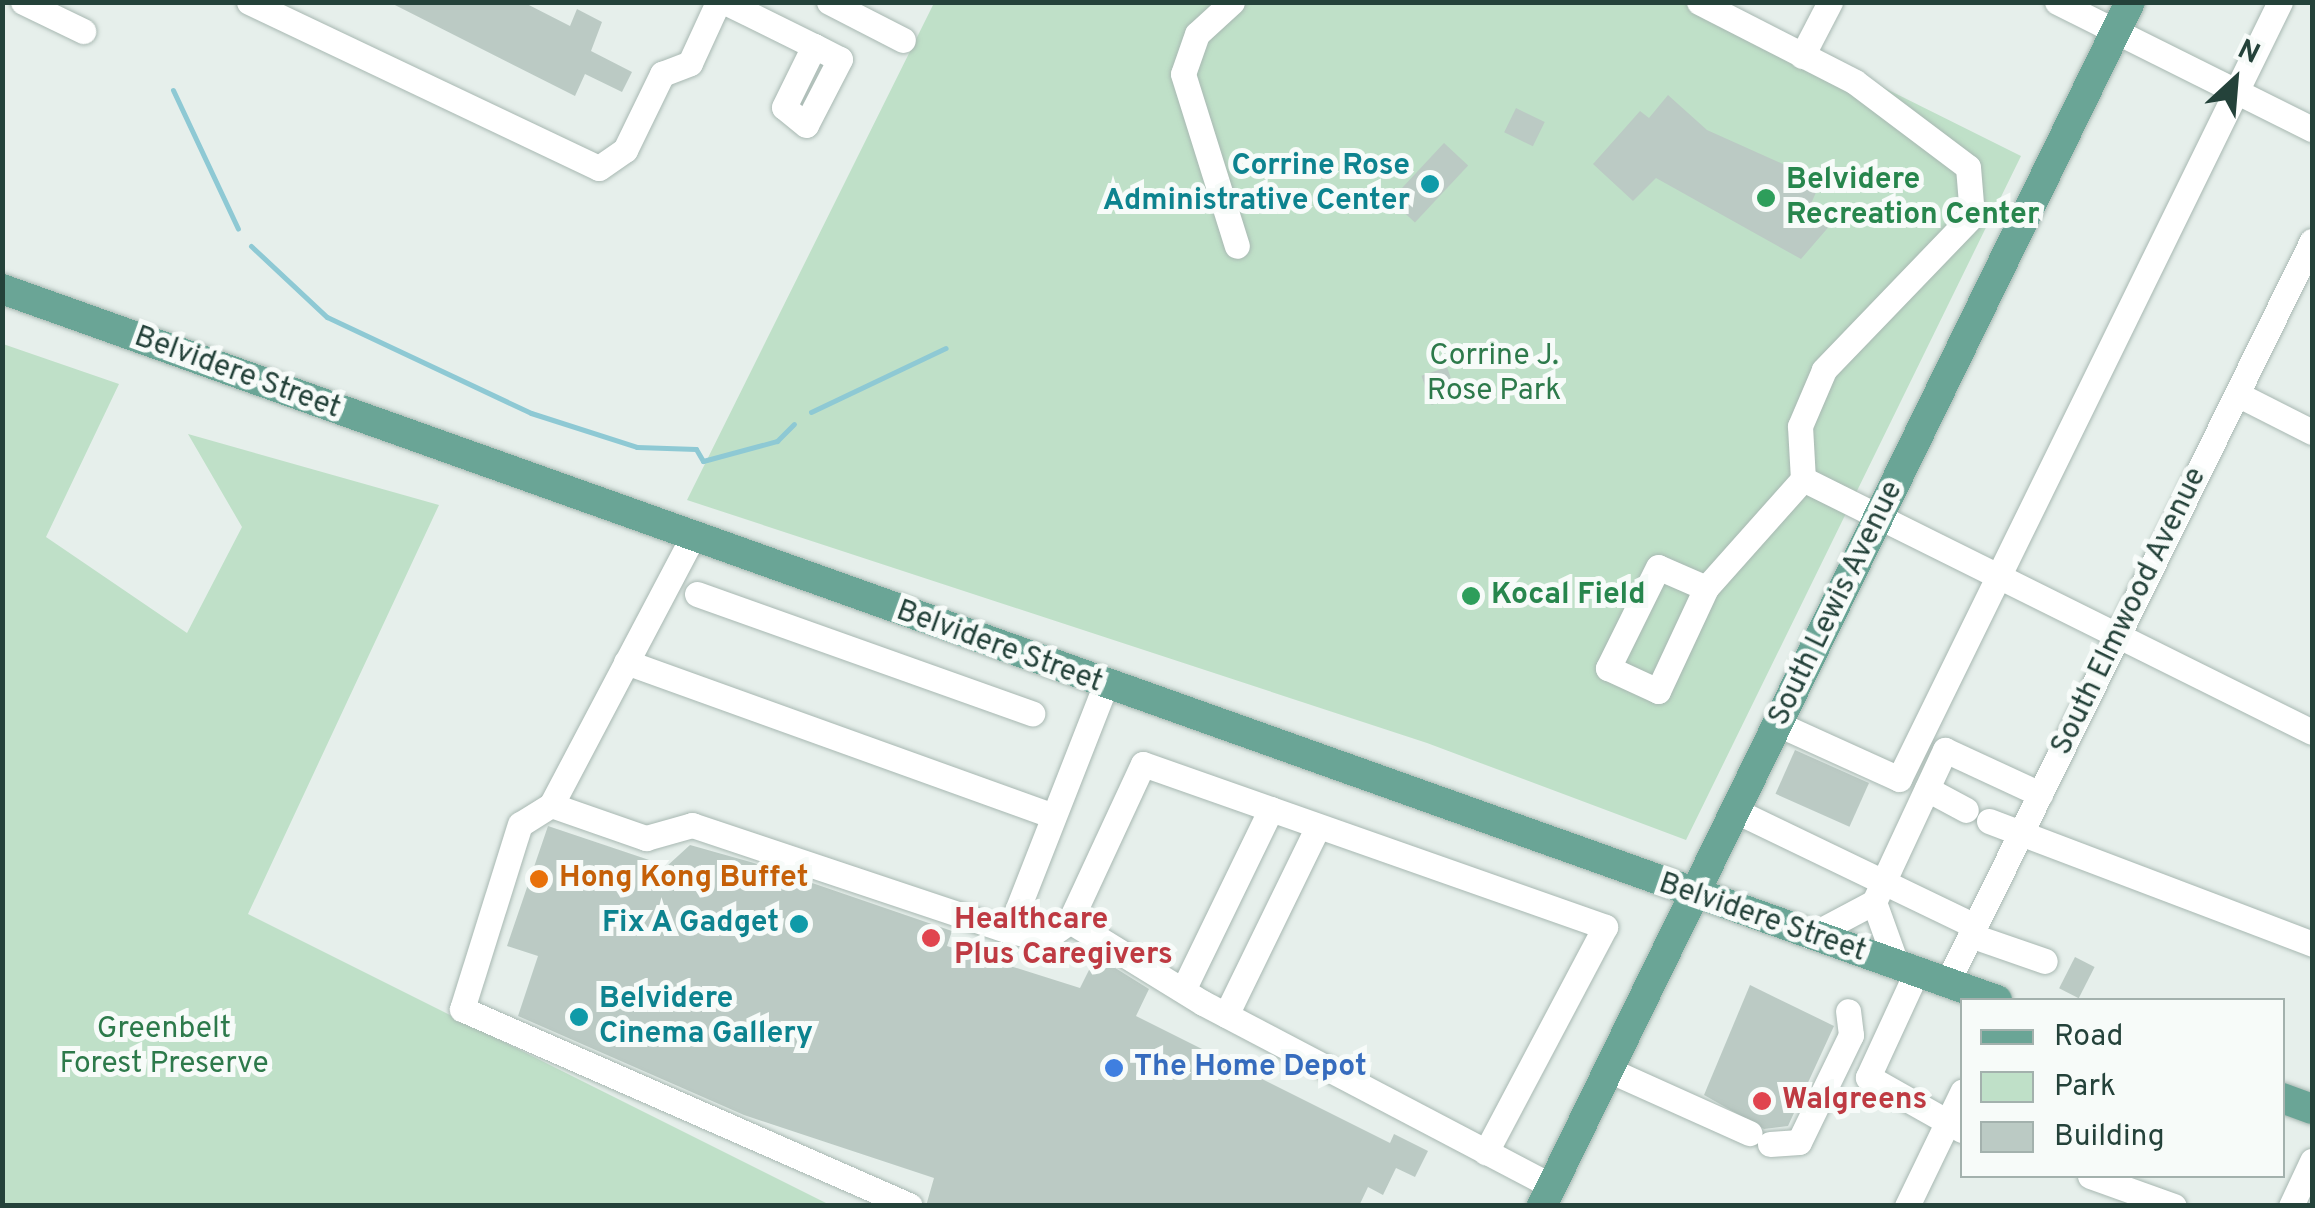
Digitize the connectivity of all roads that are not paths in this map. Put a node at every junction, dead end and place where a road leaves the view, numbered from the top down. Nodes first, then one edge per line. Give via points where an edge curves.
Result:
1 (23, 2) edge
2 (250, 2) edge
3 (721, 2) edge
4 (829, 2) edge
5 (1232, 2) edge
6 (1699, 2) edge
7 (1830, 2) edge
8 (2130, 2) edge
9 (2280, 2) edge
10 (2067, 5) edge
11 (2116, 31) junction
12 (83, 32) dead end
13 (904, 40) dead end
14 (814, 46) dead end
15 (1802, 56) junction
16 (2236, 91) junction
17 (2312, 129) edge
18 (2312, 241) edge
19 (1237, 246) dead end
20 (2, 289) edge
21 (2237, 394) junction
22 (2312, 432) edge
23 (1803, 478) junction
24 (1879, 517) junction
25 (692, 538) junction
26 (1999, 576) junction
27 (1706, 588) junction
28 (696, 594) dead end
29 (2118, 636) junction
30 (626, 662) junction
31 (1105, 686) junction
32 (1032, 713) dead end
33 (1778, 724) junction
34 (2312, 732) edge
35 (1931, 781) junction
36 (2040, 794) junction
37 (551, 805) junction
38 (1272, 809) junction
39 (1736, 811) junction
40 (1052, 814) junction
41 (1318, 826) junction
42 (2019, 837) junction
43 (1878, 892) junction
44 (1694, 896) junction
45 (1070, 921) junction
46 (1009, 931) junction
47 (1973, 931) junction
48 (1810, 936) junction
49 (2312, 944) edge
50 (2045, 961) dead end
51 (1907, 969) junction
52 (1947, 983) junction
53 (1184, 988) junction
54 (1992, 998) edge
55 (1848, 1011) dead end
56 (1226, 1016) junction
57 (1609, 1070) junction
58 (2285, 1099) edge
59 (1960, 1101) edge
60 (2312, 1108) edge
61 (1954, 1127) edge
62 (1486, 1152) junction
63 (2312, 1162) edge
64 (2096, 1178) edge
65 (1547, 1196) edge
66 (910, 1206) edge
67 (1907, 1206) edge
68 (2174, 1206) edge
69 (2290, 1206) edge

1 - 12 street
2 - 3 street via 598,168 625,150 662,74 690,63
3 - 14 street
4 - 13 street
5 - 19 street via 1197,34 1183,74
6 - 15 street
7 - 15 street
8 - 11 main road, South Lewis Avenue
9 - 16 street
10 - 11 street
11 - 16 street
11 - 24 main road, South Lewis Avenue
15 - 23 street via 1916,120 1968,167 1972,216 1824,370 1800,426
16 - 17 street
16 - 26 street
18 - 21 street, South Elmwood Avenue
20 - 25 main road, Belvidere Street
21 - 22 street
21 - 29 street, South Elmwood Avenue
23 - 24 street
23 - 27 street
24 - 26 street
24 - 33 main road, South Lewis Avenue
25 - 30 street
25 - 31 main road, Belvidere Street
26 - 29 street
26 - 33 street via 1899,779
27 - 27 street via 1658,691 1608,668 1658,568
28 - 32 street
29 - 34 street
29 - 36 street, South Elmwood Avenue
30 - 37 street
30 - 40 street
31 - 40 street
31 - 44 main road, Belvidere Street
33 - 39 main road, South Lewis Avenue
35 - 36 street via 1945,750
35 - 42 street
35 - 43 street
36 - 42 street, South Elmwood Avenue
37 - 46 street via 646,838 692,826
37 - 66 street via 520,824 462,1009
38 - 41 street
38 - 45 street via 1143,764
38 - 53 street
39 - 43 street
39 - 44 main road, South Lewis Avenue
40 - 46 street
41 - 56 street
41 - 62 street via 1605,927
42 - 47 street, South Elmwood Avenue
42 - 49 street
43 - 47 street
43 - 48 street
43 - 51 street
44 - 48 main road, Belvidere Street
44 - 57 main road, South Lewis Avenue
45 - 46 street via 1046,938
45 - 53 street
47 - 50 street
47 - 52 street, South Elmwood Avenue
48 - 51 main road, Belvidere Street
51 - 52 main road, Belvidere Street
51 - 61 street via 1868,1077
52 - 54 main road, Belvidere Street
53 - 56 street
55 - 57 street via 1851,1035 1800,1142 1760,1139
56 - 62 street
57 - 65 main road, South Lewis Avenue
58 - 60 main road
59 - 61 street
61 - 67 street
62 - 65 street
63 - 69 street
64 - 68 street

